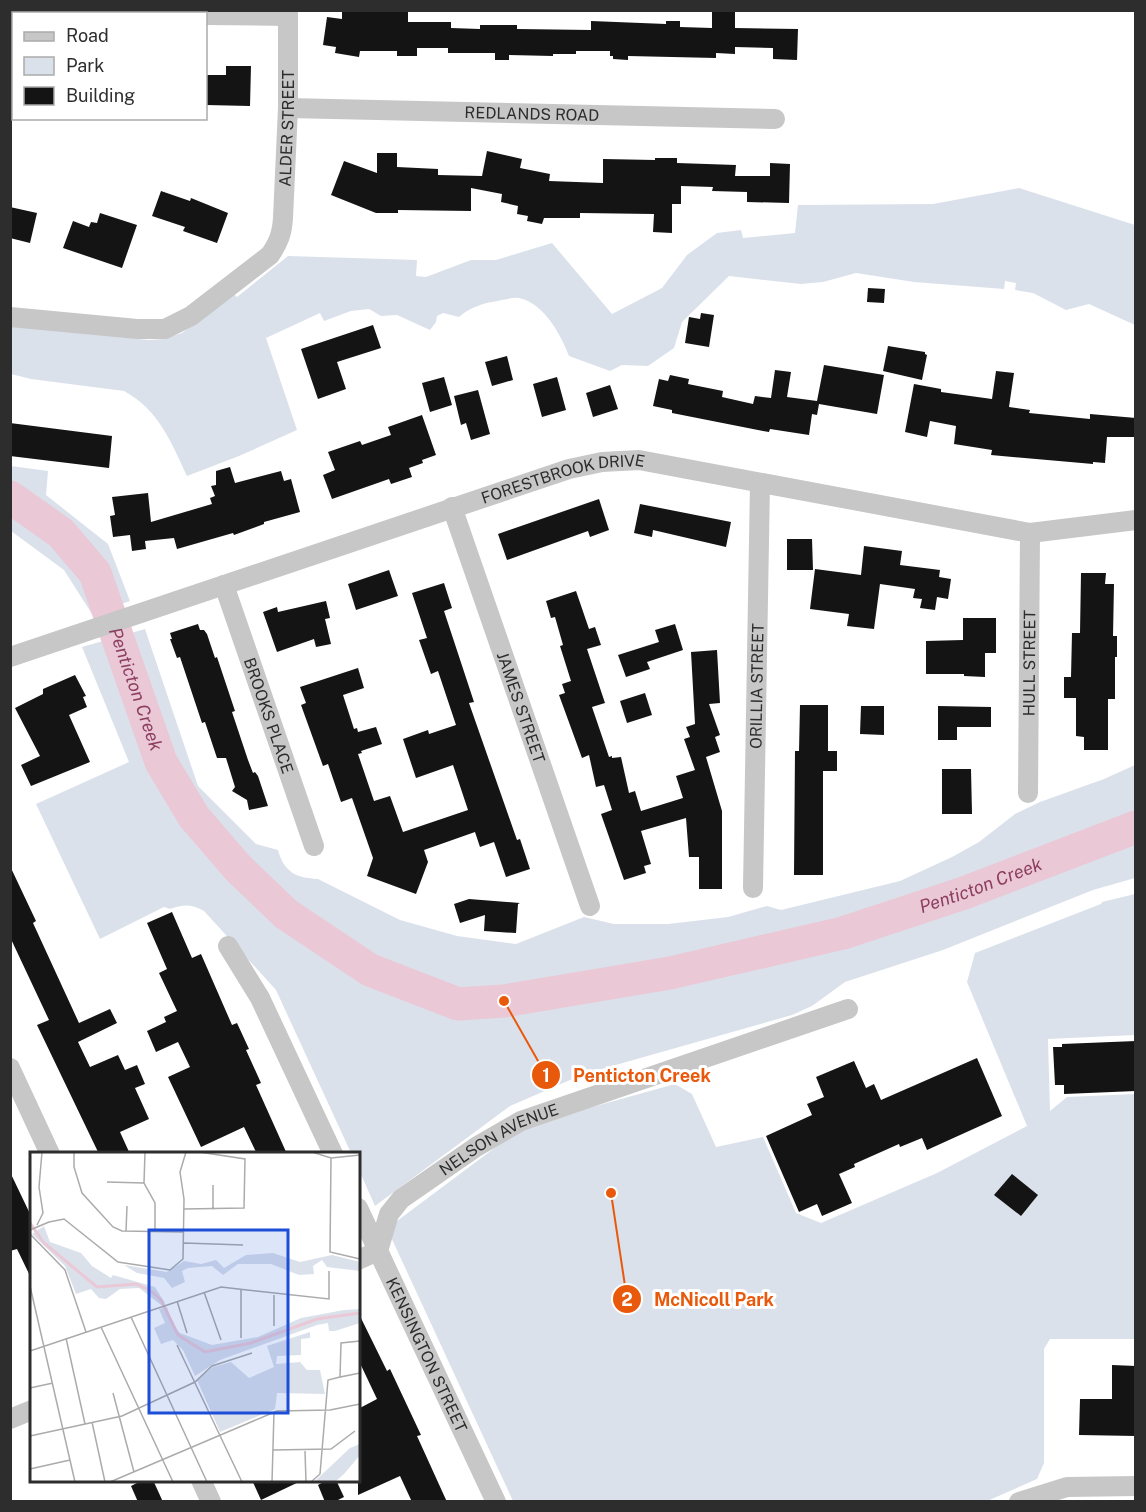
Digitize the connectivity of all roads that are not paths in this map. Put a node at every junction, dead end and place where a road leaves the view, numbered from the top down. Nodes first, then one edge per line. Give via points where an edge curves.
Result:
1 (46, 11) edge
2 (10, 12) edge
3 (75, 12) edge
4 (288, 13) edge
5 (207, 15) edge
6 (288, 108) junction
7 (775, 119) dead end
8 (10, 317) edge
9 (760, 483) junction
10 (452, 507) junction
11 (1136, 520) edge
12 (1030, 533) junction
13 (224, 585) junction
14 (10, 657) edge
15 (1028, 793) dead end
16 (314, 846) dead end
17 (753, 888) dead end
18 (590, 906) dead end
19 (228, 946) dead end
20 (848, 1009) dead end
21 (10, 1068) edge
22 (49, 1152) edge
23 (332, 1152) edge
24 (360, 1212) edge
25 (378, 1251) junction
26 (360, 1259) edge
27 (30, 1411) edge
28 (10, 1419) edge
29 (202, 1482) edge
30 (1136, 1486) edge
31 (1024, 1500) edge
32 (211, 1502) edge
33 (496, 1502) edge

1 - 2 street
1 - 3 street
4 - 5 street
4 - 6 street, ALDER STREET
6 - 7 street, REDLANDS ROAD
6 - 8 street, ALDER STREET via 283,218 277,244 270,255 200,309 165,329
9 - 10 street, FORESTBROOK DRIVE via 639,460 615,460 569,469
9 - 12 street, FORESTBROOK DRIVE
9 - 17 street, ORILLIA STREET
10 - 13 street, FORESTBROOK DRIVE
10 - 18 street, JAMES STREET
11 - 12 street, FORESTBROOK DRIVE
12 - 15 street, HULL STREET
13 - 14 street, FORESTBROOK DRIVE
13 - 16 street, BROOKS PLACE
19 - 23 street via 260,998
20 - 25 street, NELSON AVENUE via 521,1121 401,1199 389,1214
21 - 22 street
24 - 25 street, KENSINGTON STREET
25 - 26 street
25 - 33 street, KENSINGTON STREET
27 - 28 street
29 - 32 street
30 - 31 street via 1067,1487

